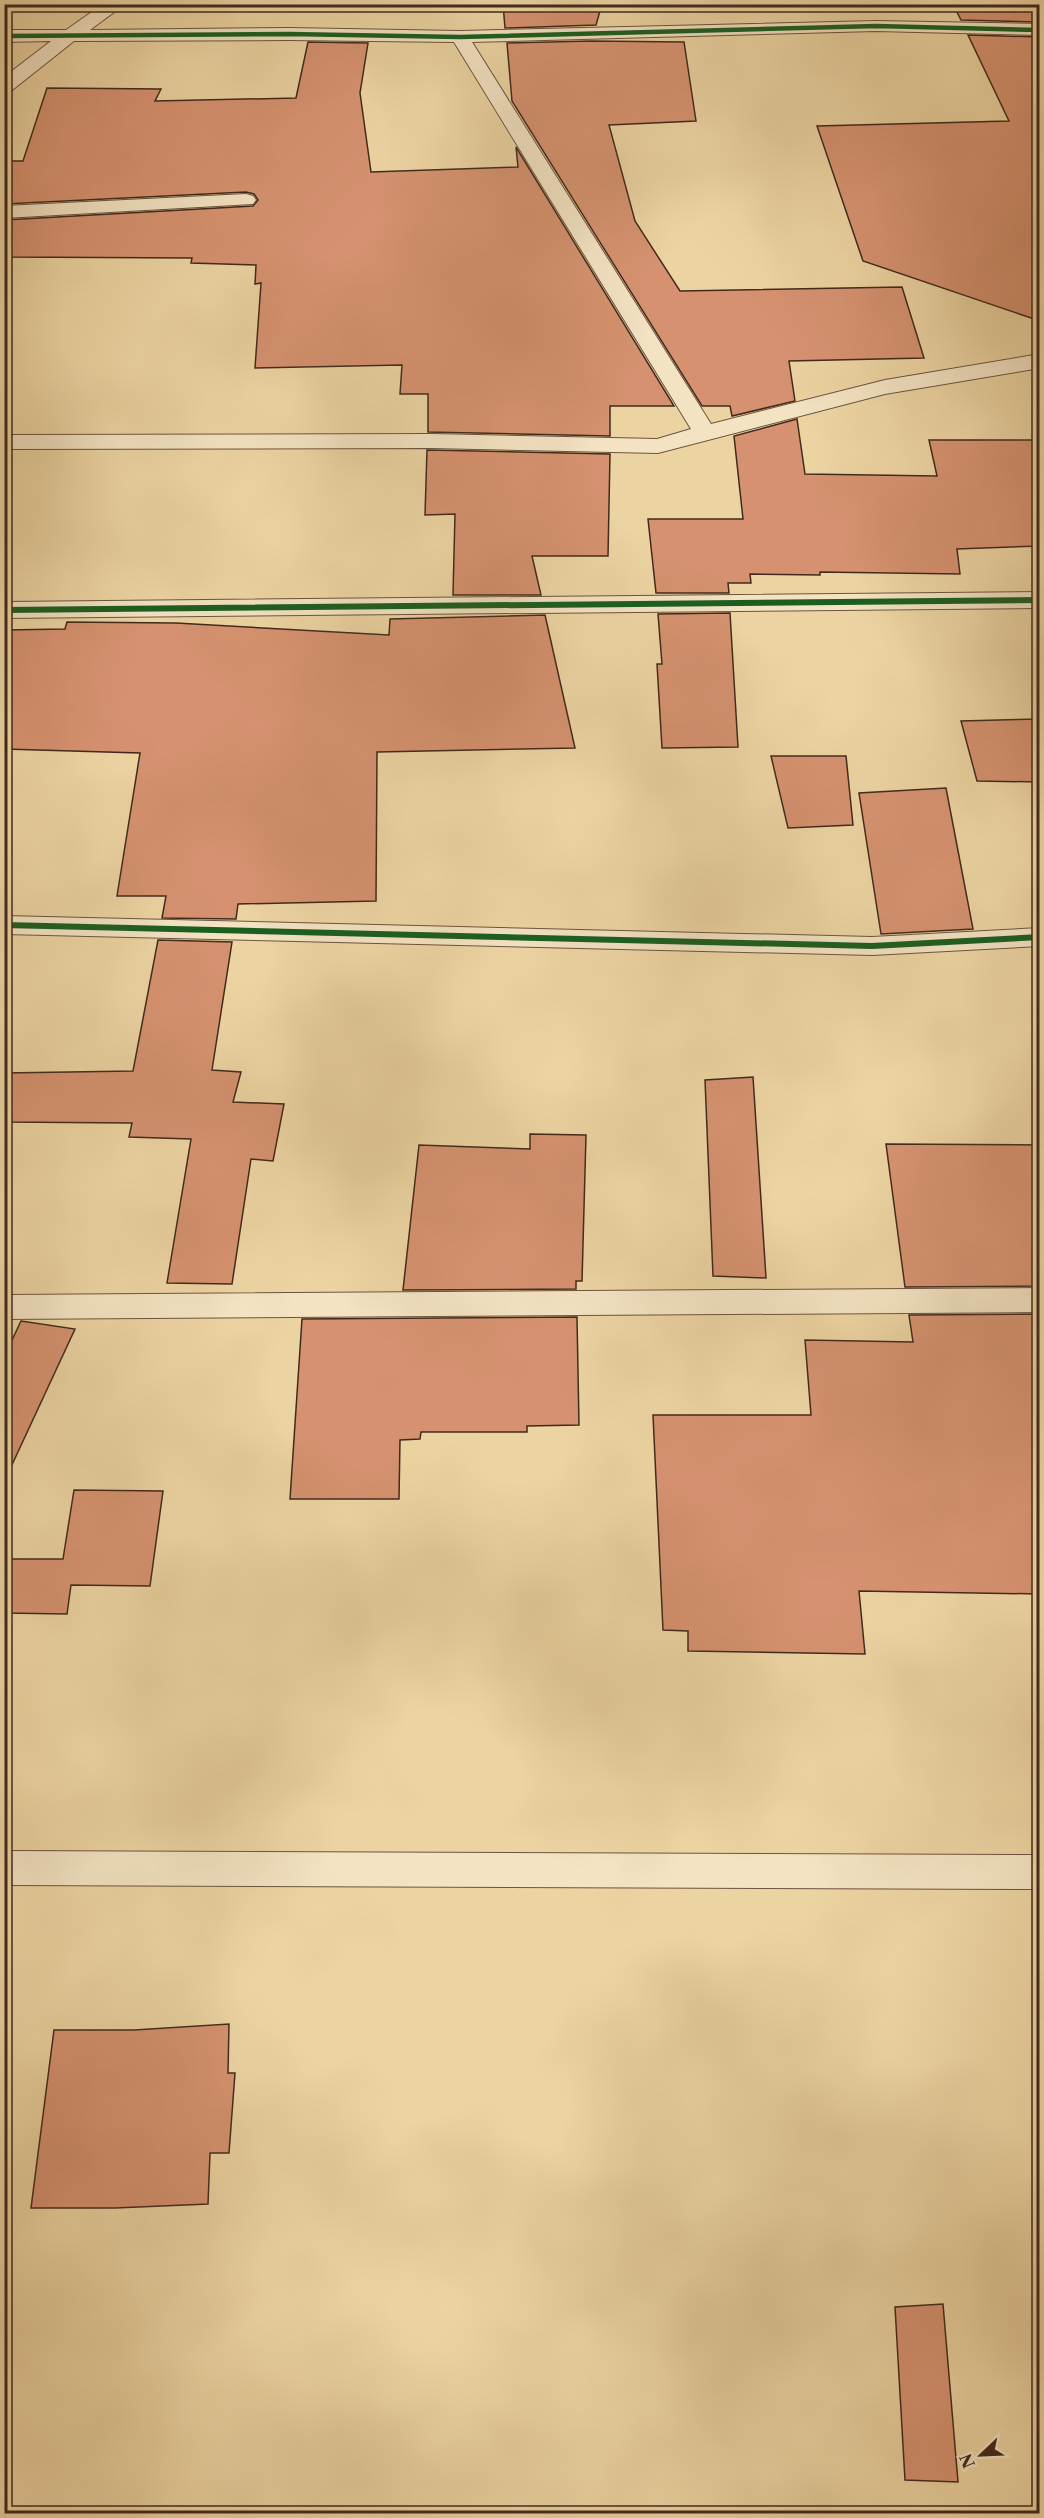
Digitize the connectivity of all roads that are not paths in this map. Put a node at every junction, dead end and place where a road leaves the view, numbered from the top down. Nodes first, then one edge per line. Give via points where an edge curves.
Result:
1 (116, 4) edge
2 (1040, 30) edge
3 (4, 36) edge
4 (69, 36) junction
5 (460, 37) junction
6 (4, 87) edge
7 (246, 200) dead end
8 (4, 212) edge
9 (1040, 361) edge
10 (705, 432) junction
11 (4, 442) edge
12 (1040, 600) edge
13 (4, 610) edge
14 (4, 925) edge
15 (1040, 937) edge
16 (1040, 1300) edge
17 (4, 1307) edge
18 (4, 1868) edge
19 (1040, 1872) edge

1 - 4 street
2 - 5 street via 876,26
3 - 4 street
4 - 5 street
4 - 6 street
5 - 10 street
7 - 8 street
9 - 10 street via 885,387
10 - 11 street via 658,446 432,441
12 - 13 street
14 - 15 street via 872,946
16 - 17 street
18 - 19 street

